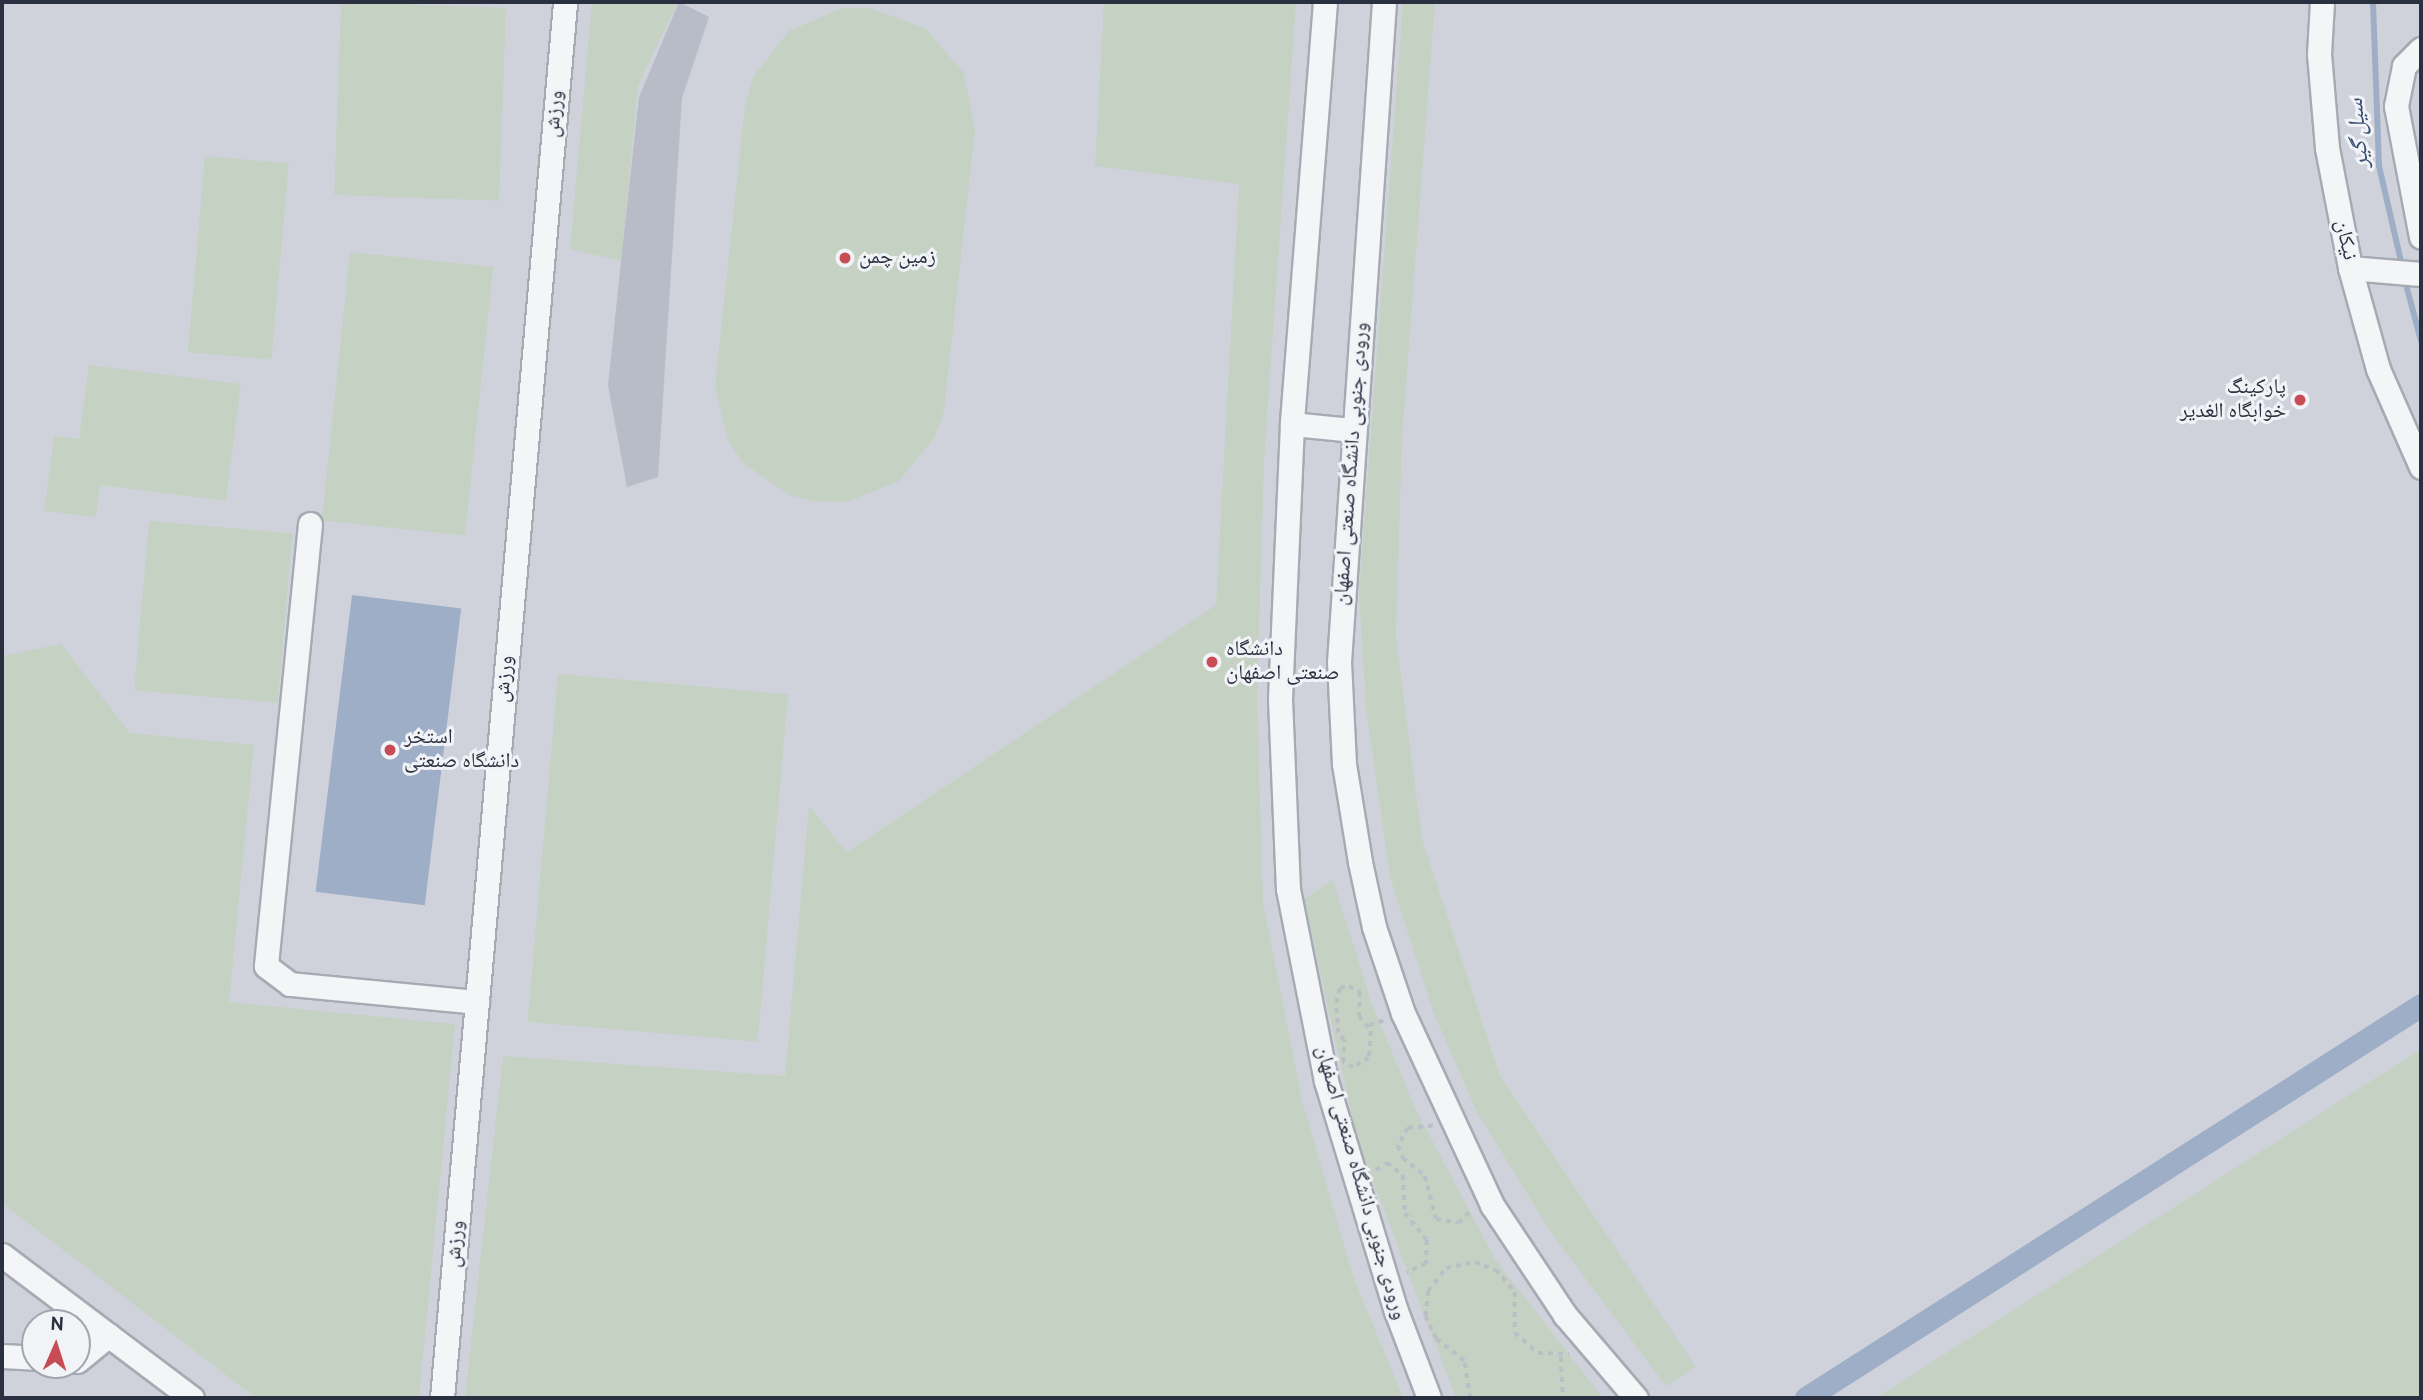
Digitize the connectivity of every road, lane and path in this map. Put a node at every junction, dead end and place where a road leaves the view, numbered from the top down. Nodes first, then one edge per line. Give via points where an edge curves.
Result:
1 (565, 2) edge
2 (1325, 2) edge
3 (1384, 2) edge
4 (2322, 2) edge
5 (2421, 50) edge
6 (2421, 237) edge
7 (2350, 268) junction
8 (2421, 274) edge
9 (1292, 424) junction
10 (1353, 430) junction
11 (2421, 467) edge
12 (310, 524) dead end
13 (477, 1002) junction
14 (1338, 1027) joint
15 (1454, 1124) junction
16 (1359, 1188) junction
17 (1486, 1192) junction
18 (2, 1255) edge
19 (1384, 1270) junction
20 (108, 1335) junction
21 (1589, 1343) junction
22 (91, 1349) edge
23 (2, 1356) edge
24 (1561, 1357) junction
25 (21, 1358) edge
26 (192, 1398) edge
27 (442, 1398) edge
28 (1429, 1398) edge
29 (1470, 1398) edge
30 (1563, 1398) edge
31 (1636, 1398) edge

1 - 13 street, ورزش
2 - 9 street, ورودی جنوبی دانشگاه صنعتی اصفهان
3 - 10 street, ورودی جنوبی دانشگاه صنعتی اصفهان
4 - 7 street, نیکان via 2319,54 2327,148
5 - 6 street via 2404,66 2396,106
7 - 8 street
7 - 11 street, نیکان via 2378,369
9 - 10 street
9 - 16 street, ورودی جنوبی دانشگاه صنعتی اصفهان via 1280,699 1288,889 1326,1081
10 - 15 street, ورودی جنوبی دانشگاه صنعتی اصفهان via 1339,662 1344,764 1374,927 1412,1036
12 - 13 street via 266,966 290,984
13 - 27 street, ورزش
14 - 14 path via 1344,1040 1345,1067 1359,1066 1369,1058 1371,1031 1359,1016 1360,992 1349,986 1335,995
15 - 17 street, ورودی جنوبی دانشگاه صنعتی اصفهان
15 - 17 path via 1408,1128 1398,1146 1403,1158 1425,1176 1432,1210 1444,1222 1468,1216
16 - 19 street, ورودی جنوبی دانشگاه صنعتی اصفهان
16 - 19 path via 1378,1167 1396,1166 1403,1175 1405,1213 1427,1240 1429,1252 1420,1269
17 - 21 street, ورودی جنوبی دانشگاه صنعتی اصفهان
18 - 20 street
19 - 28 street, ورودی جنوبی دانشگاه صنعتی اصفهان
20 - 22 street
20 - 26 street
21 - 24 path
21 - 31 street, ورودی جنوبی دانشگاه صنعتی اصفهان
23 - 25 street
24 - 29 path via 1538,1353 1515,1333 1515,1292 1496,1270 1475,1262 1446,1268 1428,1291 1424,1316 1436,1339 1464,1361
24 - 30 path

